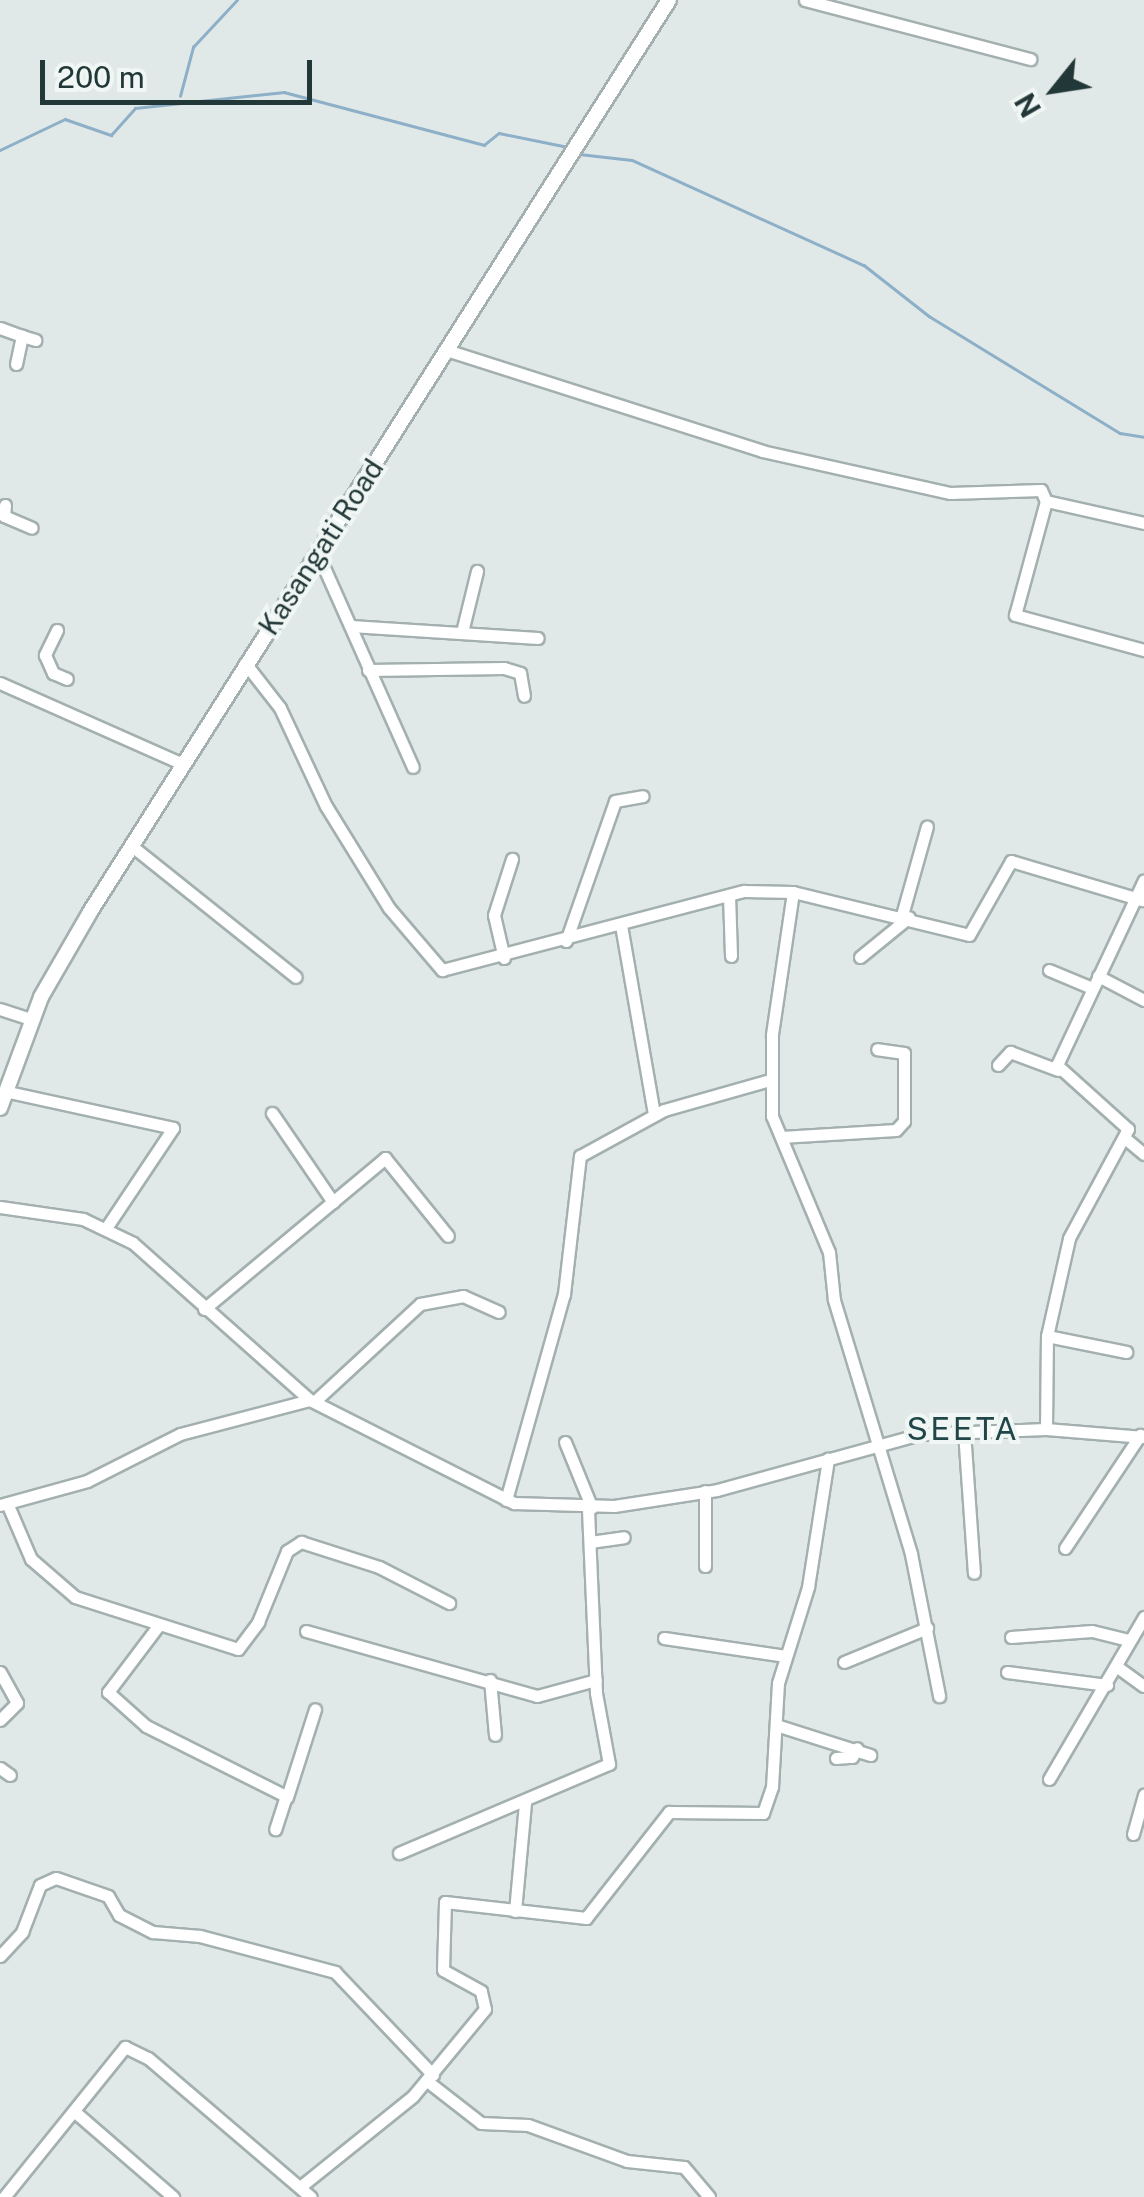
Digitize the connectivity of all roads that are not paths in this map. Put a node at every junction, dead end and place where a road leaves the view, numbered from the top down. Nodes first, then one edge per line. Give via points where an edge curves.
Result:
1 (669, 0) edge
2 (805, 0) edge
3 (1030, 59) dead end
4 (0, 328) edge
5 (22, 336) junction
6 (36, 340) dead end
7 (446, 350) junction
8 (16, 364) dead end
9 (1046, 500) junction
10 (5, 505) dead end
11 (1144, 523) edge
12 (32, 528) dead end
13 (318, 554) junction
14 (477, 570) dead end
15 (351, 626) junction
16 (57, 630) dead end
17 (462, 632) junction
18 (538, 638) dead end
19 (1144, 650) edge
20 (244, 663) junction
21 (368, 670) junction
22 (68, 678) dead end
23 (0, 683) edge
24 (524, 696) dead end
25 (182, 764) junction
26 (414, 767) dead end
27 (643, 796) dead end
28 (927, 826) dead end
29 (133, 847) junction
30 (512, 859) dead end
31 (1144, 880) edge
32 (793, 892) junction
33 (729, 895) junction
34 (1140, 900) edge
35 (905, 916) junction
36 (620, 924) junction
37 (566, 941) junction
38 (731, 956) dead end
39 (860, 957) dead end
40 (504, 958) junction
41 (1049, 970) dead end
42 (296, 977) dead end
43 (1095, 982) junction
44 (1144, 1000) edge
45 (0, 1009) edge
46 (31, 1019) junction
47 (877, 1049) dead end
48 (998, 1065) dead end
49 (1058, 1070) junction
50 (770, 1080) junction
51 (4, 1090) junction
52 (0, 1108) edge
53 (272, 1112) dead end
54 (654, 1114) junction
55 (781, 1137) junction
56 (1126, 1139) junction
57 (1144, 1154) edge
58 (333, 1202) junction
59 (0, 1207) edge
60 (106, 1228) junction
61 (448, 1236) dead end
62 (204, 1309) junction
63 (499, 1312) dead end
64 (1046, 1336) junction
65 (1126, 1352) dead end
66 (312, 1400) junction
67 (1046, 1430) junction
68 (964, 1431) junction
69 (1142, 1436) edge
70 (882, 1441) junction
71 (566, 1442) dead end
72 (828, 1459) junction
73 (705, 1490) junction
74 (506, 1500) junction
75 (3, 1504) edge
76 (590, 1508) junction
77 (624, 1537) dead end
78 (590, 1542) junction
79 (1065, 1548) dead end
80 (705, 1566) dead end
81 (974, 1572) dead end
82 (449, 1603) dead end
83 (1144, 1617) edge
84 (158, 1626) junction
85 (927, 1628) junction
86 (306, 1631) dead end
87 (1010, 1637) dead end
88 (664, 1638) dead end
89 (1128, 1640) junction
90 (786, 1656) junction
91 (844, 1662) dead end
92 (1116, 1666) junction
93 (0, 1672) edge
94 (1008, 1672) dead end
95 (490, 1680) junction
96 (596, 1680) junction
97 (1107, 1685) junction
98 (1144, 1686) edge
99 (939, 1696) dead end
100 (315, 1709) dead end
101 (0, 1720) edge
102 (776, 1725) junction
103 (495, 1736) dead end
104 (857, 1748) junction
105 (870, 1755) dead end
106 (836, 1758) dead end
107 (1049, 1779) dead end
108 (1144, 1794) edge
109 (287, 1797) junction
110 (526, 1803) junction
111 (275, 1829) dead end
112 (1133, 1834) dead end
113 (399, 1853) dead end
114 (515, 1911) junction
115 (0, 1956) edge
116 (430, 2078) junction
117 (75, 2112) junction
118 (300, 2187) junction
119 (4, 2197) edge
120 (173, 2197) edge
121 (311, 2197) edge
122 (709, 2197) edge

1 - 7 street, Kasangati Road
2 - 3 street
4 - 5 street
5 - 6 street
5 - 8 street
7 - 9 street via 762,450 950,493 1040,490
7 - 13 street, Kasangati Road
9 - 11 street
9 - 19 street via 1015,615
10 - 12 street via 4,516
13 - 15 street
13 - 20 street, Kasangati Road
14 - 17 street
15 - 17 street
15 - 21 street
16 - 22 street via 44,655 54,673
17 - 18 street
20 - 25 street, Kasangati Road
20 - 40 street via 280,708 348,842 430,962 458,969
21 - 24 street via 504,668 520,673
21 - 26 street
23 - 25 street
25 - 29 street, Kasangati Road
27 - 37 street via 615,801
28 - 35 street
29 - 42 street
29 - 46 street, Kasangati Road
30 - 40 street via 494,915
31 - 34 street
32 - 33 street via 766,886
32 - 35 street
32 - 50 street
33 - 36 street
33 - 38 street
34 - 35 street via 1011,861 972,934
34 - 43 street
35 - 39 street
36 - 37 street
36 - 54 street
37 - 40 street
41 - 43 street
43 - 44 street
43 - 49 street
45 - 46 street
46 - 51 street, Kasangati Road
47 - 55 street via 904,1052 904,1120 896,1130
48 - 49 street via 1010,1052
49 - 56 street via 1125,1120
50 - 54 street
50 - 55 street
51 - 52 street, Kasangati Road
51 - 60 street via 173,1128
53 - 58 street
54 - 74 street via 580,1156 564,1294
55 - 70 street via 829,1252 834,1300
56 - 57 street
56 - 64 street via 1084,1199
58 - 61 street via 386,1158
58 - 62 street
59 - 60 street
60 - 62 street via 133,1242
62 - 66 street
63 - 66 street via 470,1296 420,1304
64 - 65 street
64 - 67 street
66 - 74 street
66 - 75 street via 180,1434 87,1481
67 - 68 street
67 - 69 street
68 - 70 street
68 - 81 street
69 - 79 street
70 - 72 street
70 - 85 street
71 - 76 street
72 - 73 street
72 - 90 street via 808,1587
73 - 76 street
73 - 80 street
74 - 76 street
75 - 84 street via 27,1553 75,1597
76 - 78 street
77 - 78 street
78 - 96 street
82 - 84 street via 379,1568 301,1542 287,1551 243,1648
83 - 89 street
84 - 109 street via 107,1685 109,1694 146,1726
85 - 91 street
85 - 99 street
86 - 95 street
87 - 89 street via 1092,1631
88 - 90 street
89 - 92 street
90 - 102 street
92 - 97 street
92 - 98 street
93 - 101 street via 17,1703
94 - 97 street
95 - 96 street via 548,1696
95 - 103 street
96 - 110 street via 608,1764
97 - 107 street
100 - 109 street
102 - 104 street
102 - 114 street via 763,1813 669,1812 586,1918
104 - 105 street
104 - 106 street via 852,1757
108 - 112 street
109 - 111 street
110 - 113 street
110 - 114 street
114 - 116 street via 445,1902 442,1970 486,2000
115 - 116 street via 22,1932 40,1885 56,1878 108,1896 119,1915 152,1932 200,1936 336,1972
116 - 118 street
116 - 122 street via 481,2123 542,2128 627,2161 684,2167
117 - 118 street via 114,2057 134,2047
117 - 119 street
117 - 120 street
118 - 121 street

